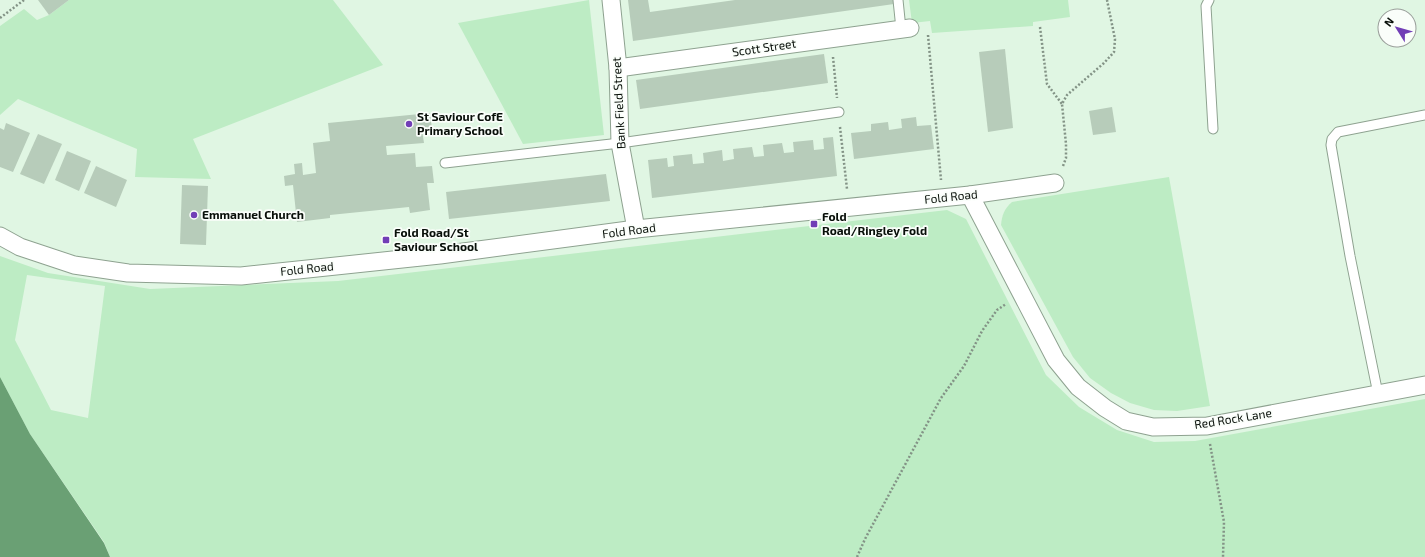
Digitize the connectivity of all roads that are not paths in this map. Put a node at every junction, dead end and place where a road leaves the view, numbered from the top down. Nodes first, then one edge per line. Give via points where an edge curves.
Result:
1 (611, 0) edge
2 (898, 0) edge
3 (1209, 0) edge
4 (905, 28) joint
5 (618, 68) junction
6 (839, 112) dead end
7 (1425, 115) edge
8 (1213, 129) dead end
9 (620, 143) junction
10 (445, 163) dead end
11 (1055, 182) road end
12 (970, 195) junction
13 (636, 229) junction
14 (0, 236) edge
15 (1425, 385) edge
16 (1378, 394) junction

1 - 5 street, Bank Field Street
2 - 4 lane
3 - 8 lane via 1206,6
4 - 5 street, Scott Street
5 - 9 street, Bank Field Street
6 - 9 lane
7 - 16 lane via 1338,132 1332,139 1350,256
9 - 10 lane
9 - 13 street, Bank Field Street
11 - 12 street, Fold Road
12 - 13 street, Fold Road
12 - 16 street, Red Rock Lane via 1056,360 1078,387 1104,408 1126,421 1153,427 1207,426
13 - 14 street, Fold Road via 440,255 241,276 128,272 74,265 20,247
15 - 16 street, Red Rock Lane

